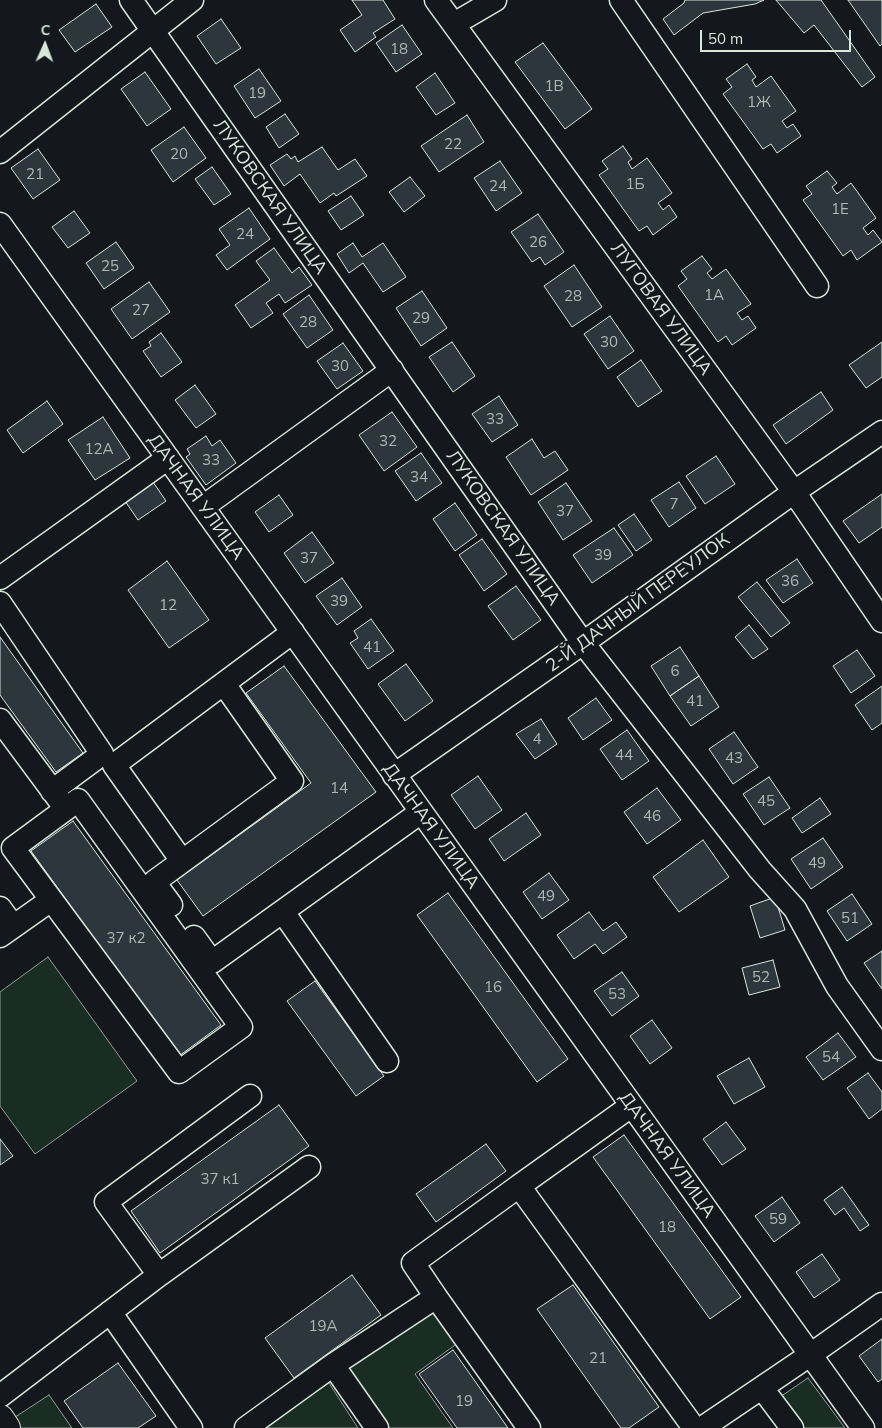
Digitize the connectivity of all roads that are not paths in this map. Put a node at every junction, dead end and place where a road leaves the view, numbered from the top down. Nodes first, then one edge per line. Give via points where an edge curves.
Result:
1 (131, 0) edge
2 (192, 0) edge
3 (436, 0) edge
4 (495, 0) edge
5 (622, 0) edge
6 (454, 24) junction
7 (152, 30) junction
8 (0, 152) edge
9 (0, 224) edge
10 (817, 286) dead end
11 (392, 370) junction
12 (882, 432) edge
13 (168, 458) junction
14 (794, 492) junction
15 (203, 507) junction
16 (0, 578) edge
17 (0, 603) edge
18 (882, 621) edge
19 (293, 632) junction
20 (583, 643) junction
21 (224, 684) junction
22 (0, 720) edge
23 (394, 774) junction
24 (52, 791) junction
25 (66, 809) junction
26 (421, 812) junction
27 (7, 853) edge
28 (182, 861) junction
29 (51, 900) junction
30 (0, 908) edge
31 (283, 912) junction
32 (6, 931) edge
33 (882, 1049) edge
34 (387, 1061) dead end
35 (250, 1096) dead end
36 (631, 1106) junction
37 (309, 1167) dead end
38 (519, 1186) junction
39 (159, 1275) junction
40 (436, 1297) junction
41 (882, 1304) edge
42 (110, 1312) junction
43 (810, 1355) junction
44 (334, 1366) junction
45 (762, 1388) junction
46 (0, 1396) edge
47 (0, 1420) edge
48 (182, 1425) edge
49 (6, 1428) edge
50 (246, 1428) edge
51 (377, 1428) edge
52 (529, 1428) edge
53 (694, 1428) edge
54 (702, 1428) edge
55 (792, 1428) edge
56 (863, 1428) edge

1 - 7 street, ЛУКОВСКАЯ УЛИЦА
2 - 7 street
3 - 6 street, ЛУГОВАЯ УЛИЦА
4 - 6 street
5 - 10 street
6 - 14 street, ЛУГОВАЯ УЛИЦА
7 - 8 street
7 - 11 street, ЛУКОВСКАЯ УЛИЦА
9 - 13 street, ДАЧНАЯ УЛИЦА
11 - 15 street
11 - 20 street, ЛУКОВСКАЯ УЛИЦА
12 - 14 street, 2-Й ДАЧНЫЙ ПЕРЕУЛОК
13 - 15 street, ДАЧНАЯ УЛИЦА
13 - 16 street
14 - 18 street, ЛУГОВАЯ УЛИЦА
14 - 20 street, 2-Й ДАЧНЫЙ ПЕРЕУЛОК
15 - 19 street, ДАЧНАЯ УЛИЦА
17 - 24 street via 102,754
19 - 21 street
19 - 23 street, ДАЧНАЯ УЛИЦА
20 - 23 street, 2-Й ДАЧНЫЙ ПЕРЕУЛОК
20 - 33 street, ЛУКОВСКАЯ УЛИЦА via 760,870 795,909 837,986
21 - 28 street via 114,765
21 - 28 street via 292,781
22 - 24 street
23 - 26 street, ДАЧНАЯ УЛИЦА
24 - 25 street
25 - 27 street
25 - 29 street via 78,800 241,1028 179,1072
26 - 31 street
26 - 36 street, ДАЧНАЯ УЛИЦА
27 - 29 street
28 - 31 street via 154,882 212,962
29 - 32 street
30 - 32 street
31 - 34 street
35 - 39 street via 106,1202
36 - 38 street
36 - 43 street, ДАЧНАЯ УЛИЦА
37 - 39 street
38 - 40 street via 413,1263
38 - 53 street
39 - 42 street
40 - 44 street
40 - 52 street
41 - 43 street
42 - 46 street
42 - 48 street
43 - 45 street
43 - 56 street, ДАЧНАЯ УЛИЦА
44 - 50 street
44 - 51 street
45 - 54 street
45 - 55 street
47 - 49 main road

